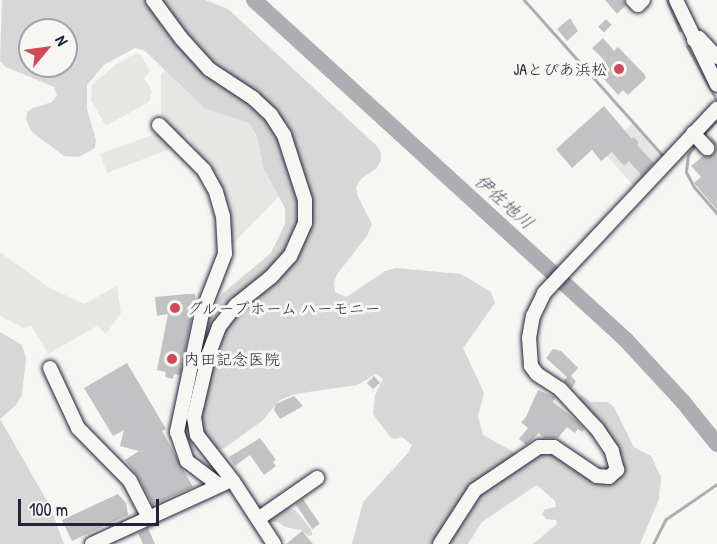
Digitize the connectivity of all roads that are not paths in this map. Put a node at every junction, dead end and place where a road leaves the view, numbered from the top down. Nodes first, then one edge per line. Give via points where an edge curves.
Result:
1 (153, 0) edge
2 (633, 0) edge
3 (643, 0) edge
4 (676, 0) edge
5 (694, 41) junction
6 (717, 57) edge
7 (717, 85) edge
8 (717, 110) edge
9 (159, 125) dead end
10 (50, 368) dead end
11 (317, 478) dead end
12 (225, 482) junction
13 (149, 518) junction
14 (258, 519) junction
15 (92, 544) edge
16 (274, 544) edge
17 (440, 544) edge

1 - 12 street via 209,69 271,115 284,135 305,200 305,223 290,256 230,312 209,353 194,417 195,429
2 - 3 street via 638,5
4 - 5 street
5 - 6 street via 699,38
5 - 7 street
8 - 17 street via 700,140 570,264 537,305 531,327 531,366 560,389 603,436 616,470 609,477 597,476 554,447 539,447 475,490
9 - 12 street via 204,170 223,216 225,254 202,313 177,432 187,461
10 - 13 street via 78,428 130,481
11 - 14 street
12 - 13 street
12 - 14 street
13 - 15 street
14 - 16 street

